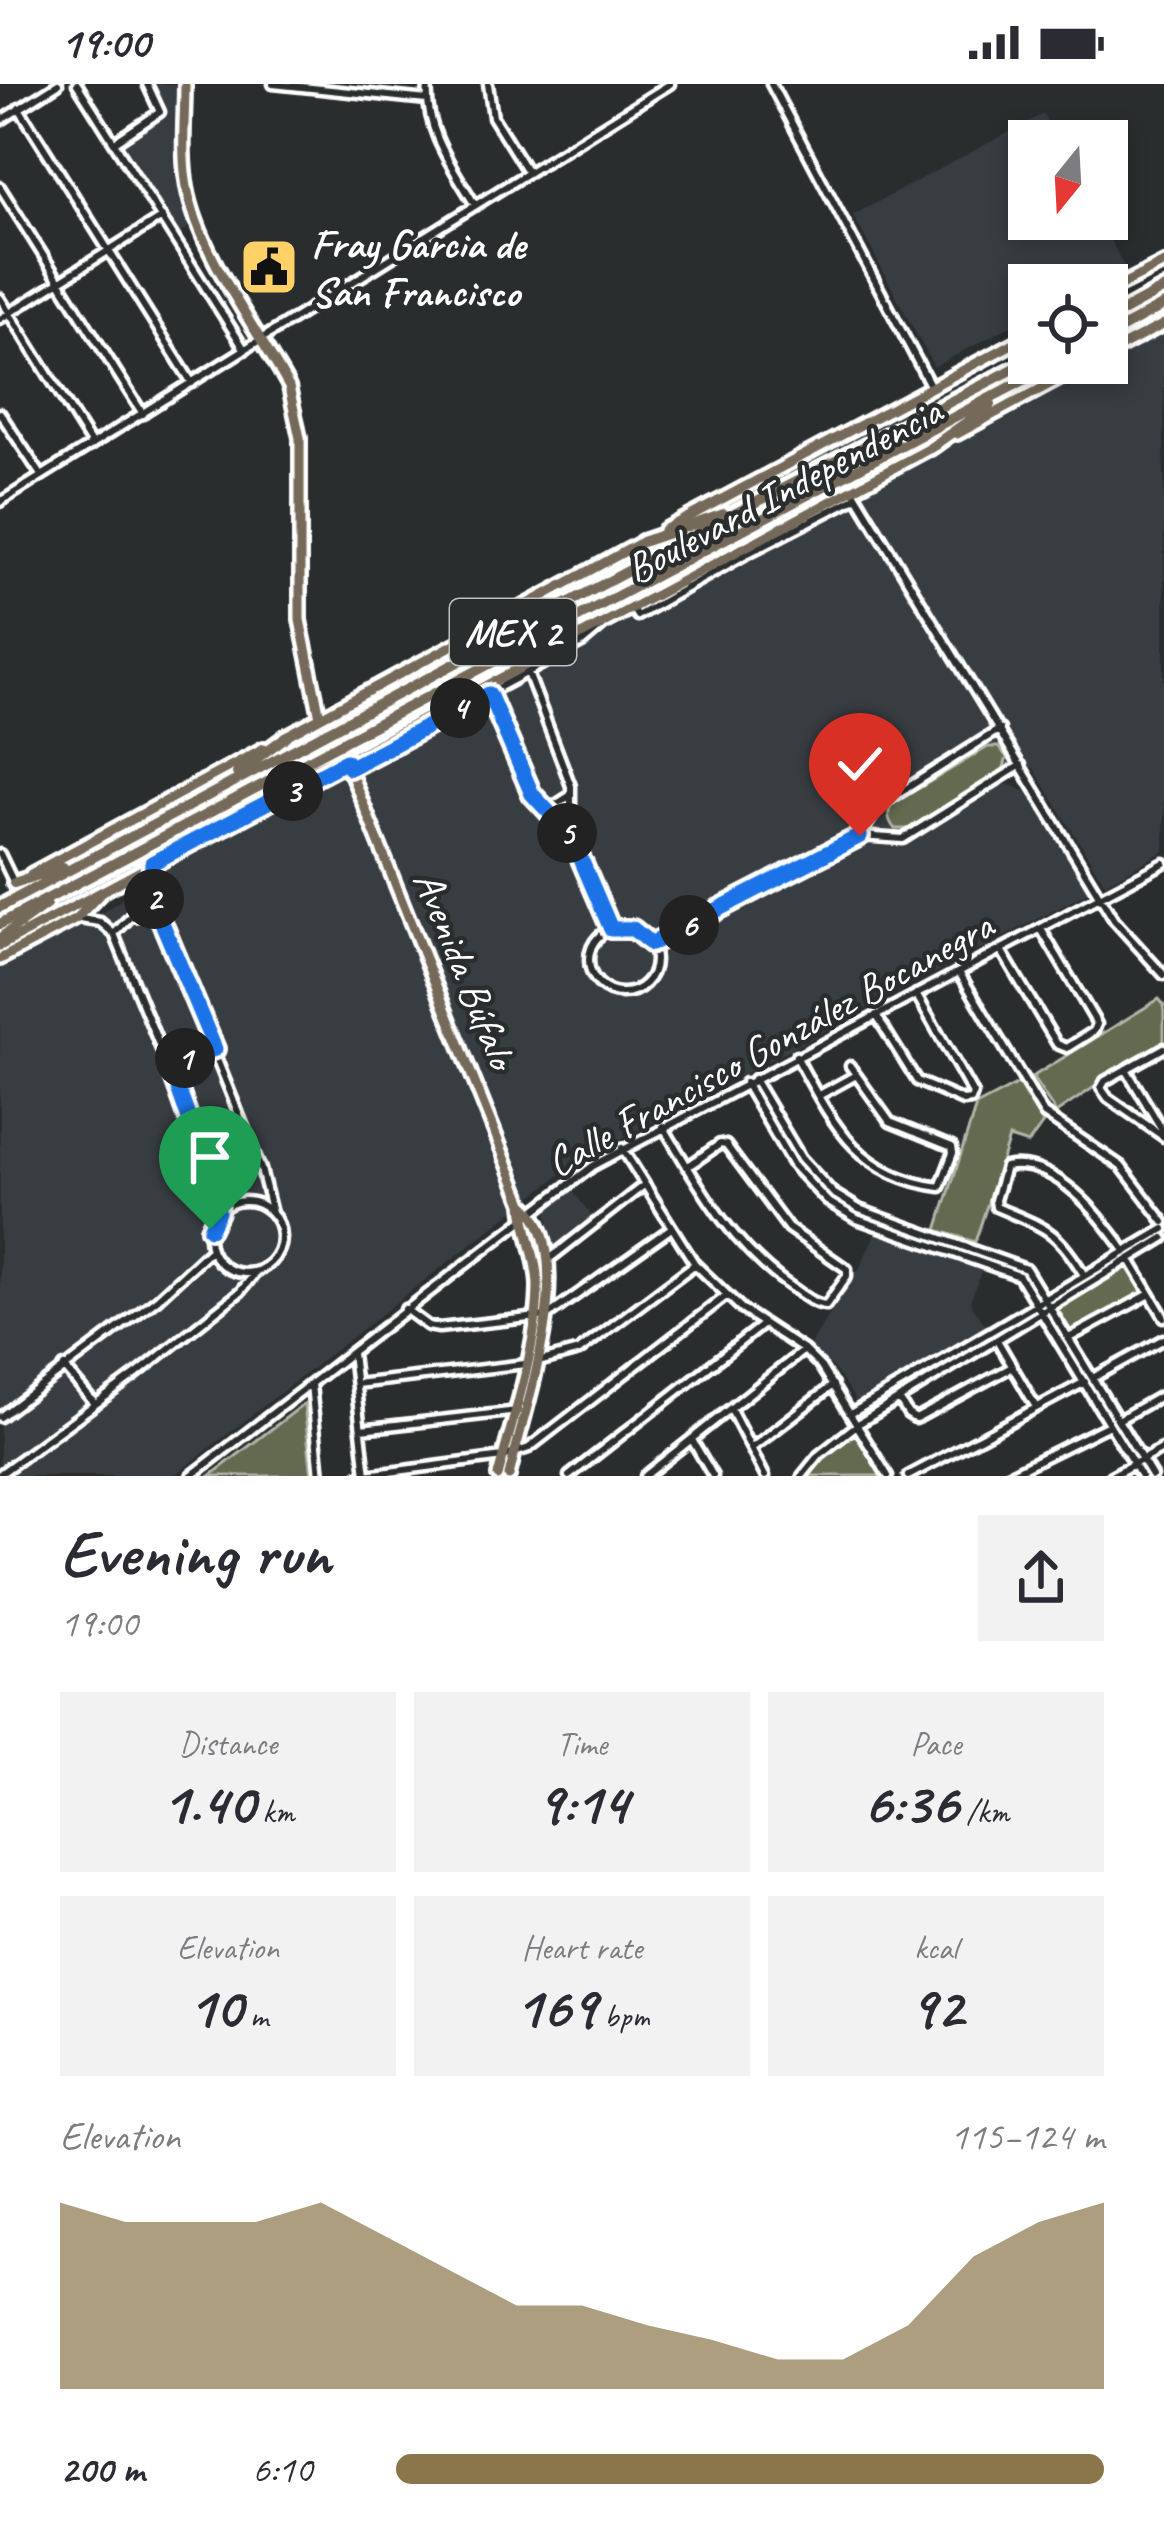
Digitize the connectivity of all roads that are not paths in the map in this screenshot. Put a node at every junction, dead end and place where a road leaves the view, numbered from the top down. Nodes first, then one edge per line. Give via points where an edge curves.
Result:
1 (58, 84) edge
2 (77, 84) edge
3 (147, 84) edge
4 (185, 84) edge
5 (273, 84) edge
6 (428, 84) edge
7 (488, 84) edge
8 (670, 84) edge
9 (771, 84) edge
10 (427, 100) junction
11 (19, 108) junction
12 (0, 121) edge
13 (115, 142) junction
14 (528, 173) junction
15 (0, 187) edge
16 (476, 205) junction
17 (162, 217) junction
18 (111, 250) junction
19 (1164, 263) edge
20 (61, 281) junction
21 (1128, 281) edge
22 (1164, 289) edge
23 (0, 298) edge
24 (1164, 305) edge
25 (1128, 309) edge
26 (9, 313) junction
27 (0, 320) edge
28 (1128, 324) edge
29 (1164, 324) edge
30 (263, 339) junction
31 (1128, 343) edge
32 (1008, 345) edge
33 (245, 350) junction
34 (1008, 372) edge
35 (192, 383) junction
36 (1019, 384) edge
37 (1020, 384) edge
38 (1050, 384) edge
39 (931, 387) junction
40 (0, 412) edge
41 (143, 414) junction
42 (92, 445) junction
43 (930, 448) junction
44 (42, 476) junction
45 (855, 493) junction
46 (0, 502) edge
47 (755, 503) junction
48 (642, 542) junction
49 (608, 620) junction
50 (528, 673) junction
51 (510, 677) junction
52 (487, 689) junction
53 (320, 717) junction
54 (1000, 729) junction
55 (287, 736) junction
56 (348, 764) junction
57 (1021, 765) junction
58 (572, 794) junction
59 (207, 796) junction
60 (231, 805) junction
61 (542, 808) junction
62 (571, 836) junction
63 (860, 836) junction
64 (0, 854) edge
65 (89, 859) junction
66 (152, 863) junction
67 (1164, 863) edge
68 (14, 883) junction
69 (104, 889) junction
70 (0, 890) edge
71 (58, 893) junction
72 (1100, 898) junction
73 (0, 907) edge
74 (158, 913) junction
75 (76, 919) junction
76 (0, 924) edge
77 (1041, 928) junction
78 (611, 929) junction
79 (115, 934) junction
80 (0, 942) edge
81 (651, 944) junction
82 (1000, 950) junction
83 (0, 959) edge
84 (959, 971) junction
85 (1164, 975) edge
86 (916, 994) junction
87 (876, 1015) junction
88 (1164, 1048) edge
89 (215, 1049) junction
90 (796, 1056) junction
91 (169, 1063) junction
92 (850, 1066) dead end
93 (1126, 1069) junction
94 (856, 1075) junction
95 (749, 1081) junction
96 (818, 1096) junction
97 (663, 1126) junction
98 (1164, 1135) edge
99 (622, 1148) junction
100 (687, 1167) junction
101 (644, 1185) junction
102 (823, 1185) junction
103 (815, 1192) junction
104 (526, 1210) junction
105 (218, 1212) junction
106 (272, 1213) junction
107 (1164, 1225) edge
108 (670, 1229) junction
109 (1164, 1238) edge
110 (956, 1247) junction
111 (211, 1249) junction
112 (1128, 1256) junction
113 (548, 1260) junction
114 (695, 1264) junction
115 (256, 1272) junction
116 (1085, 1276) junction
117 (1150, 1294) junction
118 (726, 1296) junction
119 (1046, 1306) junction
120 (405, 1309) junction
121 (542, 1317) junction
122 (1164, 1317) edge
123 (762, 1325) junction
124 (1069, 1338) junction
125 (997, 1340) junction
126 (1164, 1340) edge
127 (804, 1350) junction
128 (352, 1352) junction
129 (531, 1364) junction
130 (64, 1366) junction
131 (1012, 1366) junction
132 (1089, 1380) junction
133 (310, 1384) junction
134 (356, 1384) junction
135 (833, 1385) junction
136 (1164, 1394) edge
137 (898, 1399) junction
138 (94, 1403) junction
139 (1036, 1407) junction
140 (731, 1410) junction
141 (519, 1412) junction
142 (851, 1414) junction
143 (0, 1417) edge
144 (1119, 1420) junction
145 (857, 1424) junction
146 (1110, 1425) junction
147 (361, 1429) junction
148 (692, 1440) junction
149 (752, 1448) junction
150 (1164, 1448) edge
151 (508, 1456) junction
152 (1138, 1462) junction
153 (0, 1474) edge
154 (195, 1475) edge
155 (320, 1476) edge
156 (362, 1476) edge
157 (498, 1476) edge
158 (509, 1476) edge
159 (569, 1476) edge
160 (644, 1476) edge
161 (713, 1476) edge
162 (764, 1476) edge
163 (802, 1476) edge
164 (888, 1476) edge
165 (908, 1476) edge
166 (1006, 1476) edge
167 (1111, 1476) edge
168 (1141, 1476) edge
169 (1152, 1476) edge

1 - 11 street
2 - 13 street
3 - 13 street via 161,108
4 - 30 main road via 190,200
5 - 10 street
6 - 10 street
7 - 14 street via 493,117
8 - 14 street
9 - 39 street
10 - 16 street via 445,155
11 - 12 street
11 - 18 street
13 - 17 street
14 - 16 street
15 - 20 street
16 - 30 street
17 - 18 street
17 - 33 street
18 - 20 street
18 - 35 street
19 - 21 main road
20 - 26 street
20 - 41 street
22 - 25 highway
23 - 26 street
24 - 28 highway
26 - 27 street
26 - 42 street
29 - 31 main road
30 - 33 street
30 - 53 main road via 299,424 299,620
32 - 39 main road, Boulevard Independencia
33 - 35 street
34 - 47 highway, MEX 2
35 - 41 street
36 - 60 highway, MEX 2
37 - 43 highway
38 - 43 main road, Boulevard Independencia
39 - 48 main road, Boulevard Independencia
40 - 44 street
41 - 42 street
42 - 44 street
43 - 45 main road, Boulevard Independencia
44 - 46 street
45 - 49 main road, Boulevard Independencia
45 - 54 street
47 - 48 highway
47 - 59 highway, MEX 2
48 - 53 main road, Boulevard Independencia
49 - 50 street
49 - 51 main road, Boulevard Independencia
50 - 51 street
50 - 58 street
51 - 52 main road, Boulevard Independencia
52 - 56 main road, Boulevard Independencia
52 - 61 street
53 - 55 main road, Boulevard Independencia
54 - 57 street
54 - 63 street via 879,806
55 - 59 highway
55 - 68 main road, Boulevard Independencia
56 - 60 highway via 326,764
56 - 66 main road, Boulevard Independencia
56 - 104 main road, Avenida Búfalo
57 - 63 street via 902,838
57 - 72 street
58 - 61 street
58 - 62 street
59 - 65 highway, MEX 2
60 - 71 highway, MEX 2
61 - 62 street
62 - 78 street
63 - 81 street
64 - 68 street
65 - 68 highway
65 - 73 highway, MEX 2
66 - 69 main road, Boulevard Independencia
66 - 74 street
67 - 72 street, Calle Francisco González Bocanegra
68 - 70 main road, Boulevard Independencia
69 - 75 main road
69 - 80 main road, Boulevard Independencia
71 - 76 highway, MEX 2
71 - 80 highway
72 - 77 street, Calle Francisco González Bocanegra
72 - 85 street
74 - 79 street via 130,917
74 - 89 street
75 - 79 street
75 - 83 main road
77 - 82 street, Calle Francisco González Bocanegra
77 - 82 street via 1094,1031 1061,1048
78 - 81 street via 633,929
78 - 81 street via 589,963 610,991 628,993 648,981
79 - 91 street
82 - 84 street, Calle Francisco González Bocanegra
84 - 86 street, Calle Francisco González Bocanegra
84 - 107 street via 1044,1114 1121,1166
86 - 87 street, Calle Francisco González Bocanegra
86 - 87 street via 971,1100 917,1081
87 - 90 street, Calle Francisco González Bocanegra
88 - 93 street
89 - 91 street
89 - 106 street
90 - 95 street, Calle Francisco González Bocanegra
90 - 96 street
91 - 105 street
92 - 94 street
93 - 98 street
93 - 98 street via 1101,1091
94 - 96 street
94 - 96 street via 890,1122 953,1149 940,1187 863,1158
95 - 97 street, Calle Francisco González Bocanegra
95 - 102 street
95 - 103 street via 784,1152
97 - 99 street, Calle Francisco González Bocanegra
97 - 100 street
99 - 101 street
99 - 104 street, Calle Francisco González Bocanegra
100 - 100 street via 735,1238 822,1306 848,1271 788,1228 725,1144
101 - 108 street
101 - 113 street
102 - 103 street
102 - 110 street via 859,1209
103 - 110 street via 857,1219
104 - 113 main road
104 - 120 street, Calle Francisco González Bocanegra
104 - 121 main road
105 - 106 street via 245,1201
105 - 111 street
106 - 115 street via 280,1242
107 - 112 street
108 - 114 street
108 - 121 street
109 - 112 street
110 - 119 street via 1026,1269
111 - 115 street via 232,1270
111 - 130 street
112 - 116 street
112 - 116 street via 1082,1195 1020,1166 1004,1169 998,1209 1040,1223
112 - 117 street
112 - 119 street
113 - 121 main road
114 - 118 street
114 - 129 street via 579,1351
115 - 138 street
116 - 119 street
117 - 122 street
117 - 124 street
118 - 123 street
118 - 151 street via 547,1436
119 - 124 street
119 - 125 street
119 - 132 street
119 - 142 street
120 - 121 street via 439,1328
120 - 128 street, Calle Francisco González Bocanegra
121 - 129 main road
123 - 127 street
123 - 159 street
124 - 132 street
125 - 131 street
125 - 137 street
126 - 132 street
127 - 135 street
127 - 140 street
128 - 133 street, Calle Francisco González Bocanegra
128 - 134 street
129 - 134 street
129 - 141 main road
130 - 138 street
130 - 143 street
131 - 137 street via 916,1419
131 - 139 street
132 - 139 street
132 - 144 street
132 - 146 street
133 - 154 street, Calle Francisco González Bocanegra
133 - 155 street
134 - 147 street
135 - 142 street
135 - 149 street
136 - 144 street
137 - 145 street
138 - 153 street
139 - 165 street
140 - 148 street
140 - 149 street
141 - 147 street
141 - 151 main road
142 - 145 street
144 - 146 street
144 - 152 street
145 - 163 street
145 - 164 street
146 - 152 street
146 - 166 street
147 - 156 street
148 - 160 street
148 - 161 street
149 - 162 street
150 - 152 street
151 - 156 street
151 - 157 main road
151 - 158 main road
152 - 167 street
152 - 168 street
152 - 169 street

